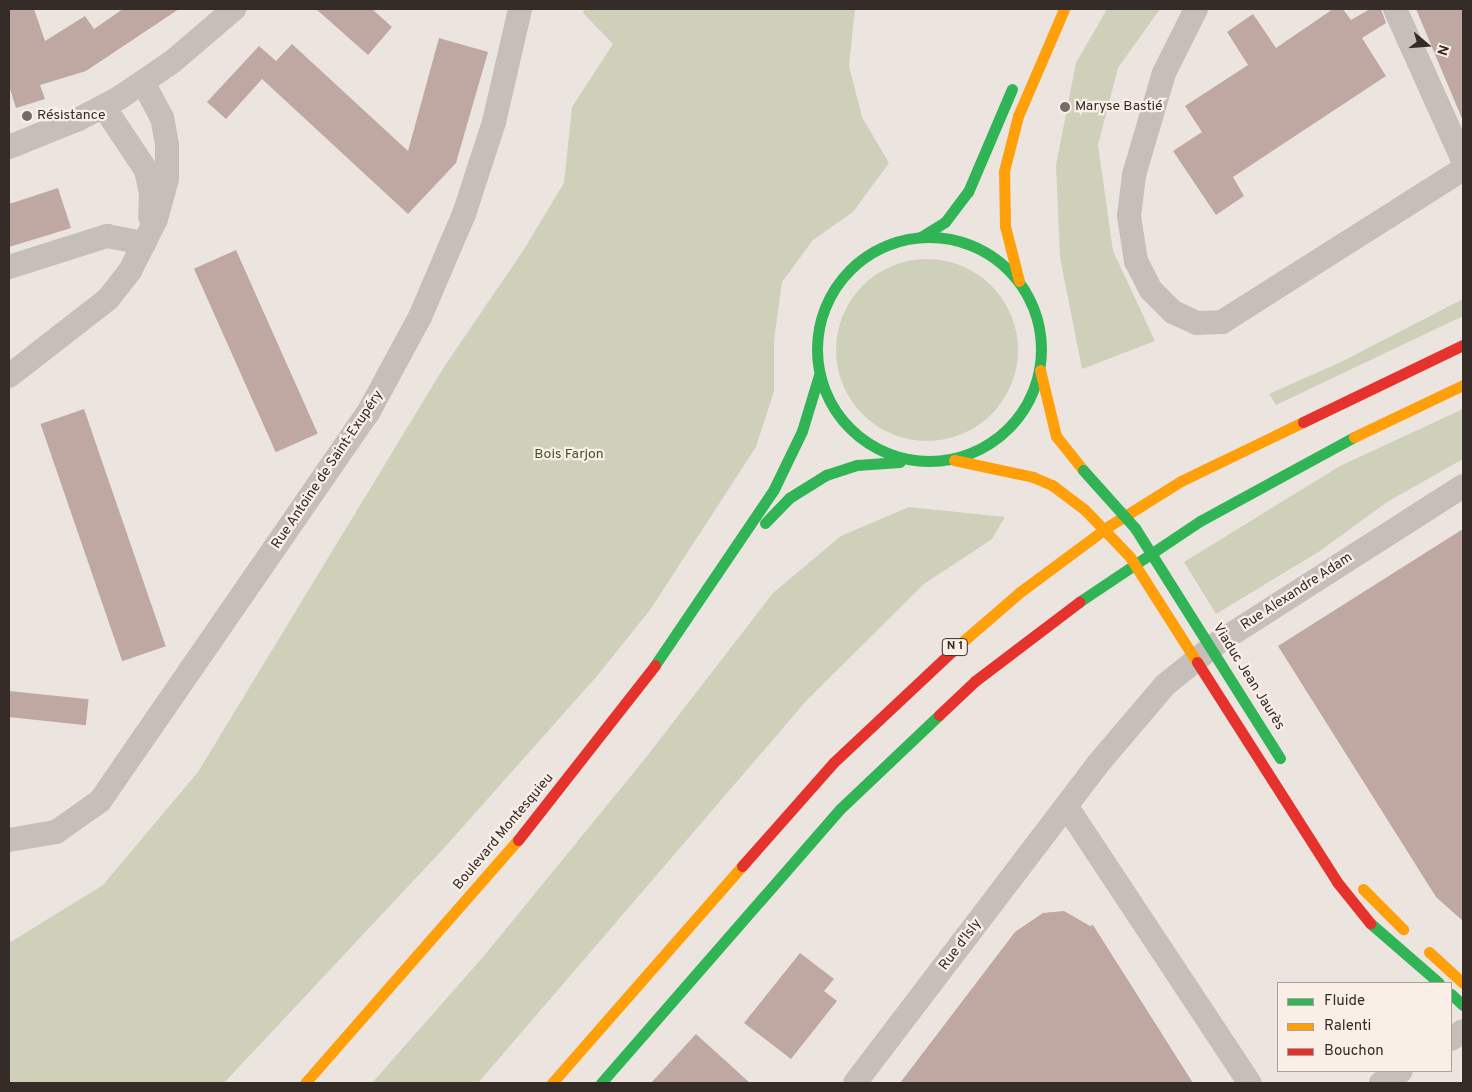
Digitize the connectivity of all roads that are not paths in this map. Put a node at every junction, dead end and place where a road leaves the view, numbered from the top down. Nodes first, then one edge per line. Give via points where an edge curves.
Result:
1 (234, 9) edge
2 (520, 9) edge
3 (1062, 9) edge
4 (1196, 9) edge
5 (1395, 9) edge
6 (1026, 65) dead end
7 (1017, 79) dead end
8 (143, 83) junction
9 (104, 107) junction
10 (9, 147) edge
11 (1463, 160) edge
12 (1463, 169) edge
13 (921, 237) junction
14 (144, 243) junction
15 (9, 267) edge
16 (1019, 283) junction
17 (1463, 345) edge
18 (1039, 369) junction
19 (819, 375) junction
20 (9, 376) edge
21 (1463, 385) edge
22 (950, 460) junction
23 (916, 461) junction
24 (1463, 486) edge
25 (710, 587) junction
26 (1286, 767) dead end
27 (1066, 806) junction
28 (9, 840) edge
29 (1355, 876) dead end
30 (1438, 982) edge
31 (1463, 983) edge
32 (1452, 995) edge
33 (1463, 1004) edge
34 (1463, 1031) edge
35 (1452, 1038) edge
36 (1399, 1072) edge
37 (305, 1083) edge
38 (552, 1083) edge
39 (601, 1083) edge
40 (855, 1083) edge
41 (1250, 1083) edge
42 (1381, 1083) edge

1 - 8 street
2 - 28 street, Rue Antoine de Saint-Exupéry via 494,122 464,214 420,317 368,413 100,801 56,832
3 - 6 main road
3 - 16 main road via 1018,116 1004,171 1005,226
4 - 12 street via 1164,73 1134,175 1128,216 1136,262 1151,290 1173,312 1197,323 1222,322
5 - 11 street
7 - 13 main road via 968,192 945,222
8 - 9 street
8 - 14 street via 162,118 168,160 165,193
9 - 10 street
9 - 14 street via 146,170 151,204
13 - 16 main road via 949,238 976,247 1000,262
13 - 19 main road via 879,248 856,263 838,282 820,322 816,348
14 - 15 street via 107,236
14 - 20 street via 130,271 108,299
16 - 18 main road via 1038,324
17 - 38 main road, N 1 via 1188,477 1109,526 1026,588 932,668 832,763
18 - 22 main road via 1030,397 1009,428 979,450
18 - 26 main road, Viaduc Jean Jaurès, bridge via 1047,411 1062,446 1135,528
19 - 23 main road via 832,407 854,434 883,452
19 - 25 main road, Boulevard Montesquieu via 812,405 789,460
21 - 39 main road via 1304,461 1200,521 1088,596 975,681 840,809
22 - 23 main road
22 - 30 main road, bridge via 1033,477 1052,485 1085,510 1130,557 1337,882 1370,923
23 - 25 main road, Boulevard Montesquieu via 857,465 805,487 774,513
24 - 27 street, Rue Alexandre Adam via 1201,656 1149,702
25 - 37 main road, Boulevard Montesquieu via 540,814
27 - 40 street, Rue d'Isly
27 - 41 street
29 - 31 main road, bridge via 1376,904
32 - 33 main road
34 - 35 street
36 - 42 street

